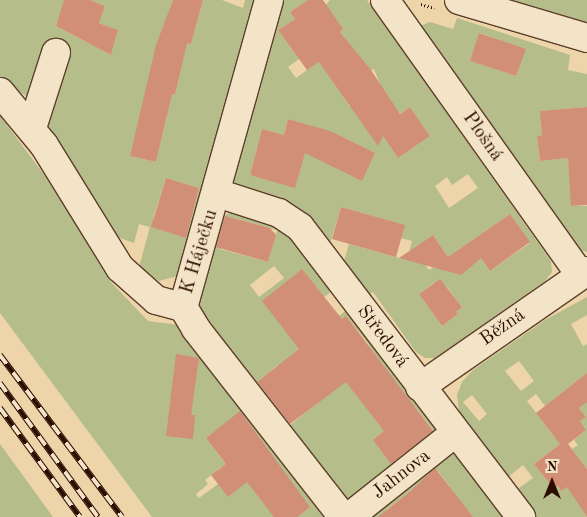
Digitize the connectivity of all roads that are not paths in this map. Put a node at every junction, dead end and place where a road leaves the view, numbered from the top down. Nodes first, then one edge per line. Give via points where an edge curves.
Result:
1 (269, 0) edge
2 (385, 0) edge
3 (459, 0) edge
4 (587, 38) edge
5 (56, 53) dead end
6 (0, 92) edge
7 (32, 128) junction
8 (217, 193) junction
9 (583, 273) edge
10 (183, 307) junction
11 (420, 387) junction
12 (455, 433) junction
13 (343, 517) edge
14 (349, 517) edge
15 (521, 517) edge

1 - 8 street, K Háječku
2 - 9 street, Plošná
3 - 4 street
5 - 7 street
6 - 7 street
7 - 10 street via 120,268 156,300
8 - 10 street, K Háječku
8 - 11 street, Středová via 278,213 300,227
9 - 11 street, Běžná
10 - 13 street, K Háječku
11 - 12 street, Středová
12 - 14 street, Jahnova
12 - 15 street, Středová

